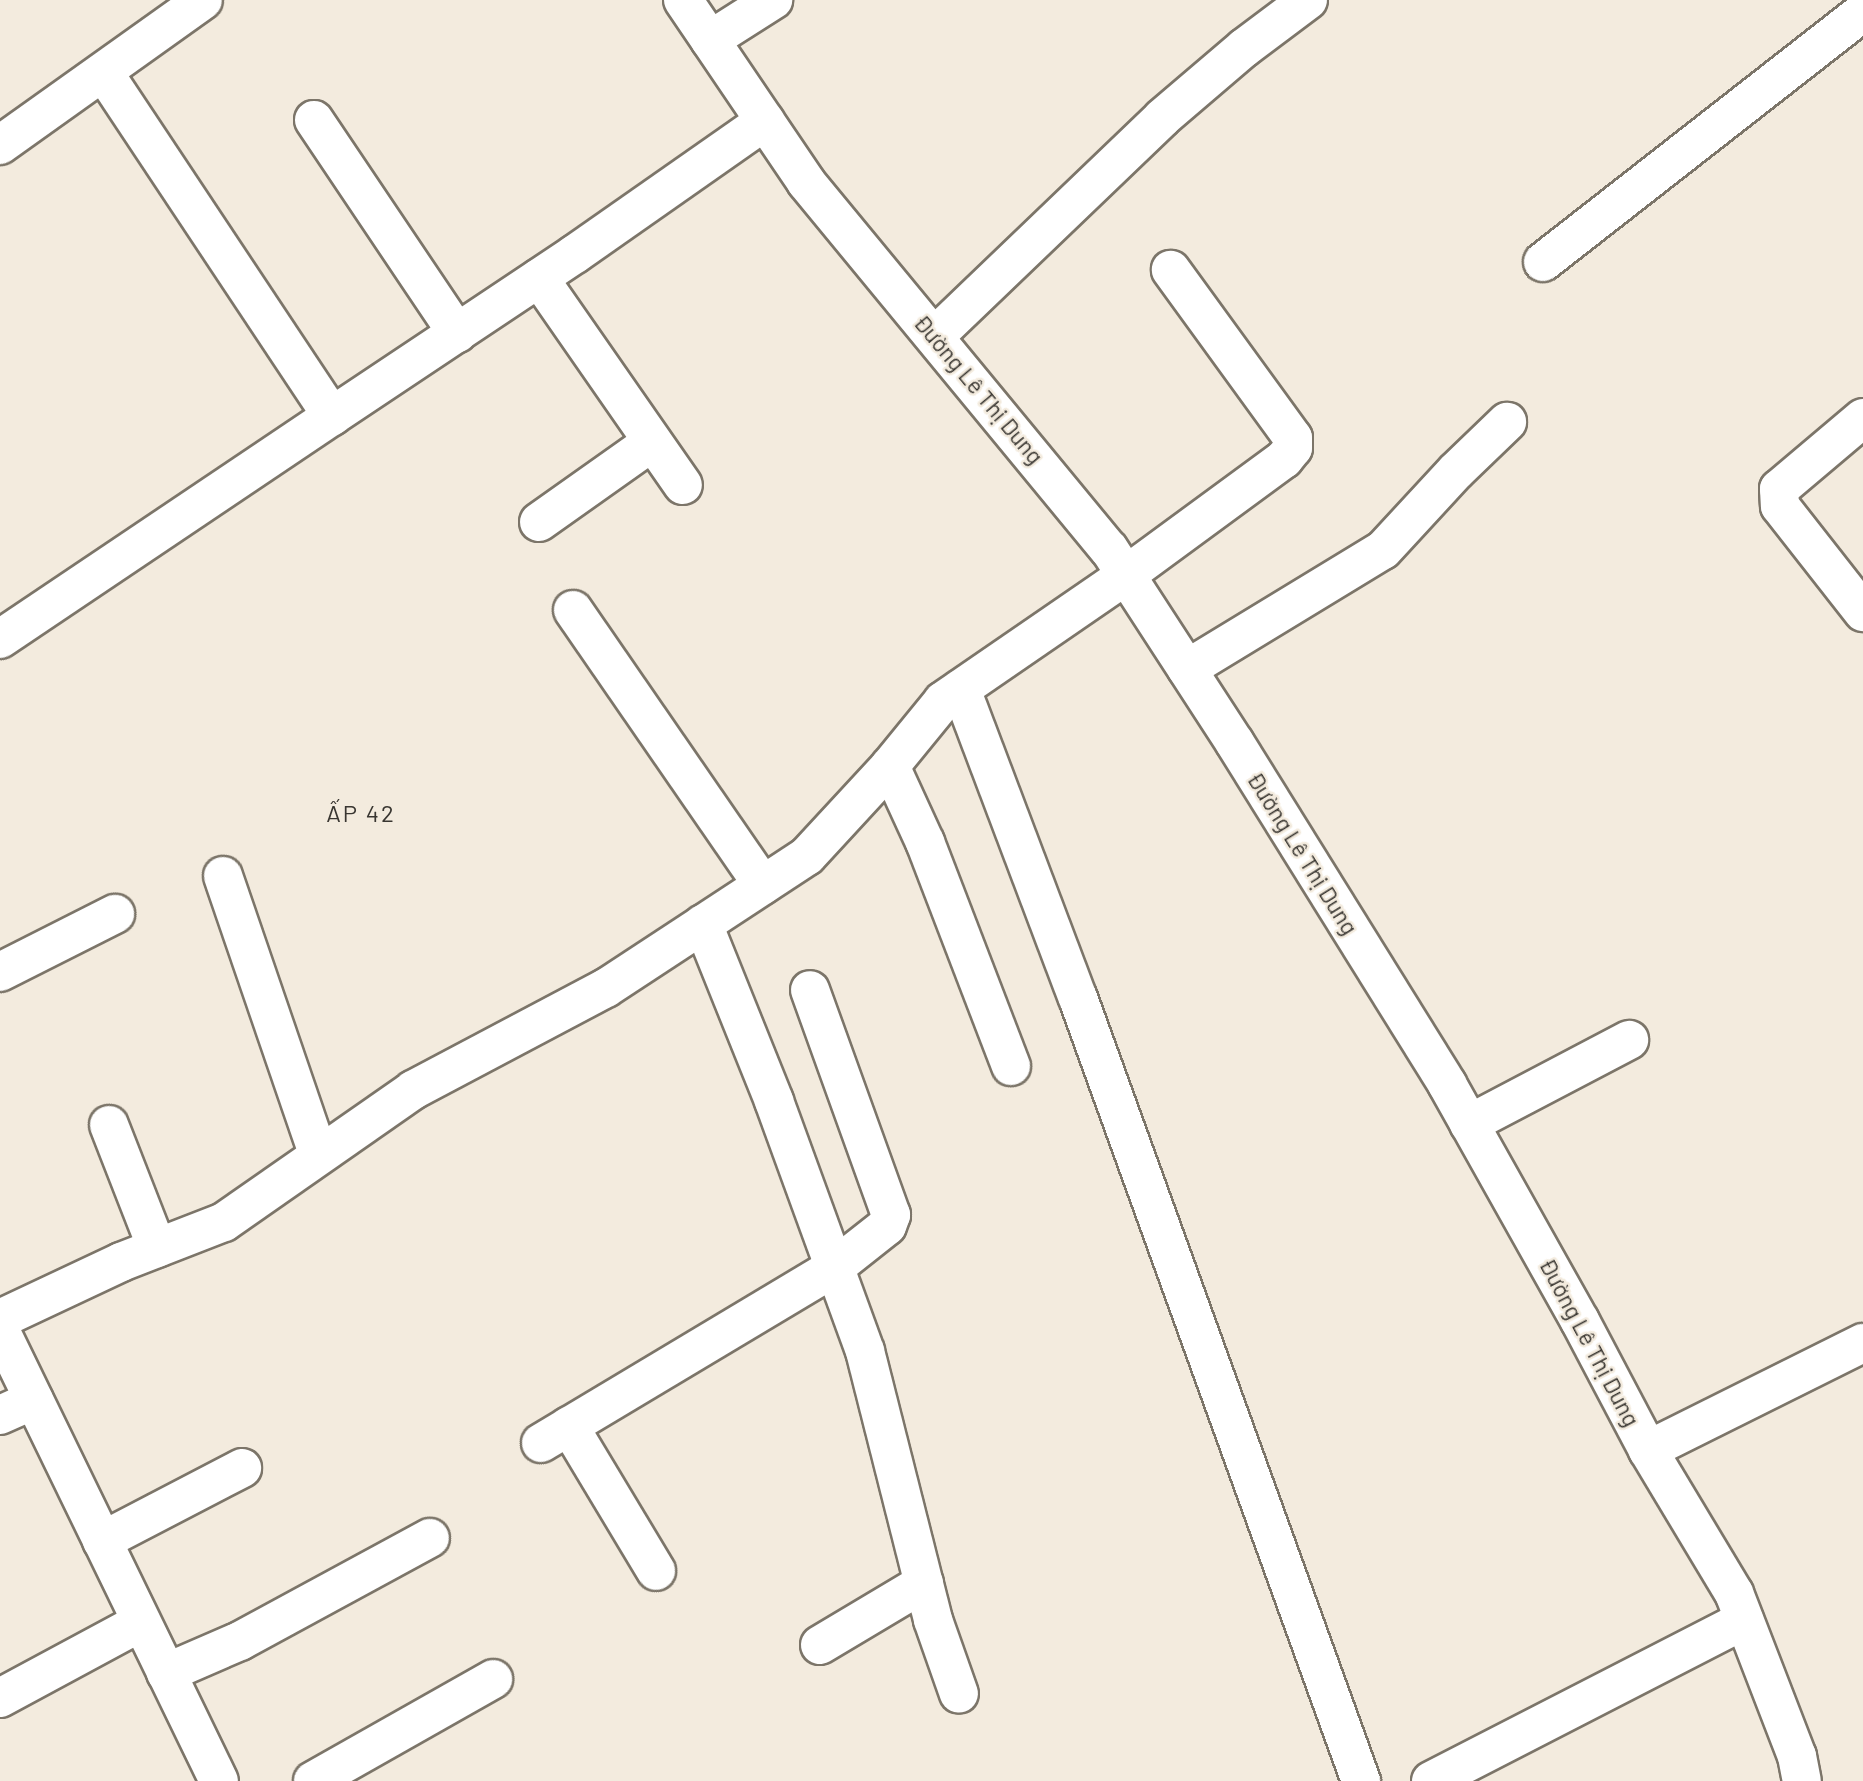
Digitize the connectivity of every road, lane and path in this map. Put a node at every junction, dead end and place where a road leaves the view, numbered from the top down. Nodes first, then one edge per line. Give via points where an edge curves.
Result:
1 (203, 0) edge
2 (683, 0) edge
3 (774, 0) edge
4 (1308, 0) edge
5 (1863, 12) edge
6 (710, 40) junction
7 (104, 73) junction
8 (314, 120) dead end
9 (765, 121) junction
10 (0, 145) edge
11 (1543, 262) dead end
12 (1171, 270) dead end
13 (539, 278) junction
14 (457, 333) junction
15 (935, 336) junction
16 (332, 416) junction
17 (1863, 418) edge
18 (1507, 422) dead end
19 (652, 442) junction
20 (682, 485) dead end
21 (539, 522) dead end
22 (1126, 575) junction
23 (573, 610) dead end
24 (1863, 612) edge
25 (0, 639) edge
26 (1187, 669) junction
27 (961, 689) junction
28 (890, 766) junction
29 (223, 876) dead end
30 (763, 885) junction
31 (115, 914) dead end
32 (703, 924) junction
33 (0, 972) edge
34 (810, 990) dead end
35 (1629, 1040) dead end
36 (1011, 1066) dead end
37 (1469, 1124) junction
38 (109, 1125) dead end
39 (318, 1154) junction
40 (157, 1248) junction
41 (835, 1267) junction
42 (0, 1319) edge
43 (0, 1330) edge
44 (1863, 1343) edge
45 (17, 1408) edge
46 (1648, 1450) junction
47 (242, 1468) dead end
48 (430, 1538) dead end
49 (102, 1541) junction
50 (656, 1571) dead end
51 (924, 1583) junction
52 (1744, 1620) junction
53 (141, 1622) junction
54 (820, 1645) dead end
55 (166, 1673) junction
56 (493, 1679) dead end
57 (959, 1694) dead end
58 (0, 1698) edge
59 (368, 1768) edge
60 (219, 1781) edge
61 (313, 1781) edge
62 (1361, 1781) edge
63 (1431, 1781) edge
64 (1802, 1781) edge

1 - 7 street
2 - 6 street, Đường Lê Thị Dung
3 - 6 street
4 - 15 street via 1162,118
5 - 11 street
6 - 9 street, Đường Lê Thị Dung
7 - 10 street
7 - 16 street
8 - 14 street
9 - 13 street
9 - 15 street, Đường Lê Thị Dung via 806,182
12 - 22 street via 1293,438 1293,448
13 - 14 street
13 - 19 street
14 - 16 street
15 - 22 street, Đường Lê Thị Dung via 1110,549
16 - 25 street
17 - 24 street via 1779,489 1780,506
18 - 26 street via 1383,550
19 - 20 street
19 - 21 street
22 - 26 street, Đường Lê Thị Dung
22 - 27 street
23 - 30 street
26 - 37 street, Đường Lê Thị Dung
27 - 28 street via 943,701
27 - 62 street via 1088,1023
28 - 30 street via 807,856
28 - 36 street via 925,842
29 - 39 street
30 - 32 street
31 - 33 street
32 - 39 street via 606,988 413,1090
32 - 41 street
34 - 41 street via 891,1215 887,1226
35 - 37 street
37 - 46 street, Đường Lê Thị Dung
38 - 40 street
39 - 40 street via 224,1222
40 - 42 street
41 - 50 street via 555,1435
41 - 51 street via 865,1351
43 - 45 street
44 - 46 street
45 - 49 street
46 - 52 street, Đường Lê Thị Dung via 1734,1593
47 - 49 street
48 - 55 street via 240,1641
49 - 53 street
51 - 54 street
51 - 57 street
52 - 63 street
52 - 64 street, Đường Lê Thị Dung via 1797,1756
53 - 55 street
53 - 58 street
55 - 60 street
56 - 59 street
59 - 61 street

